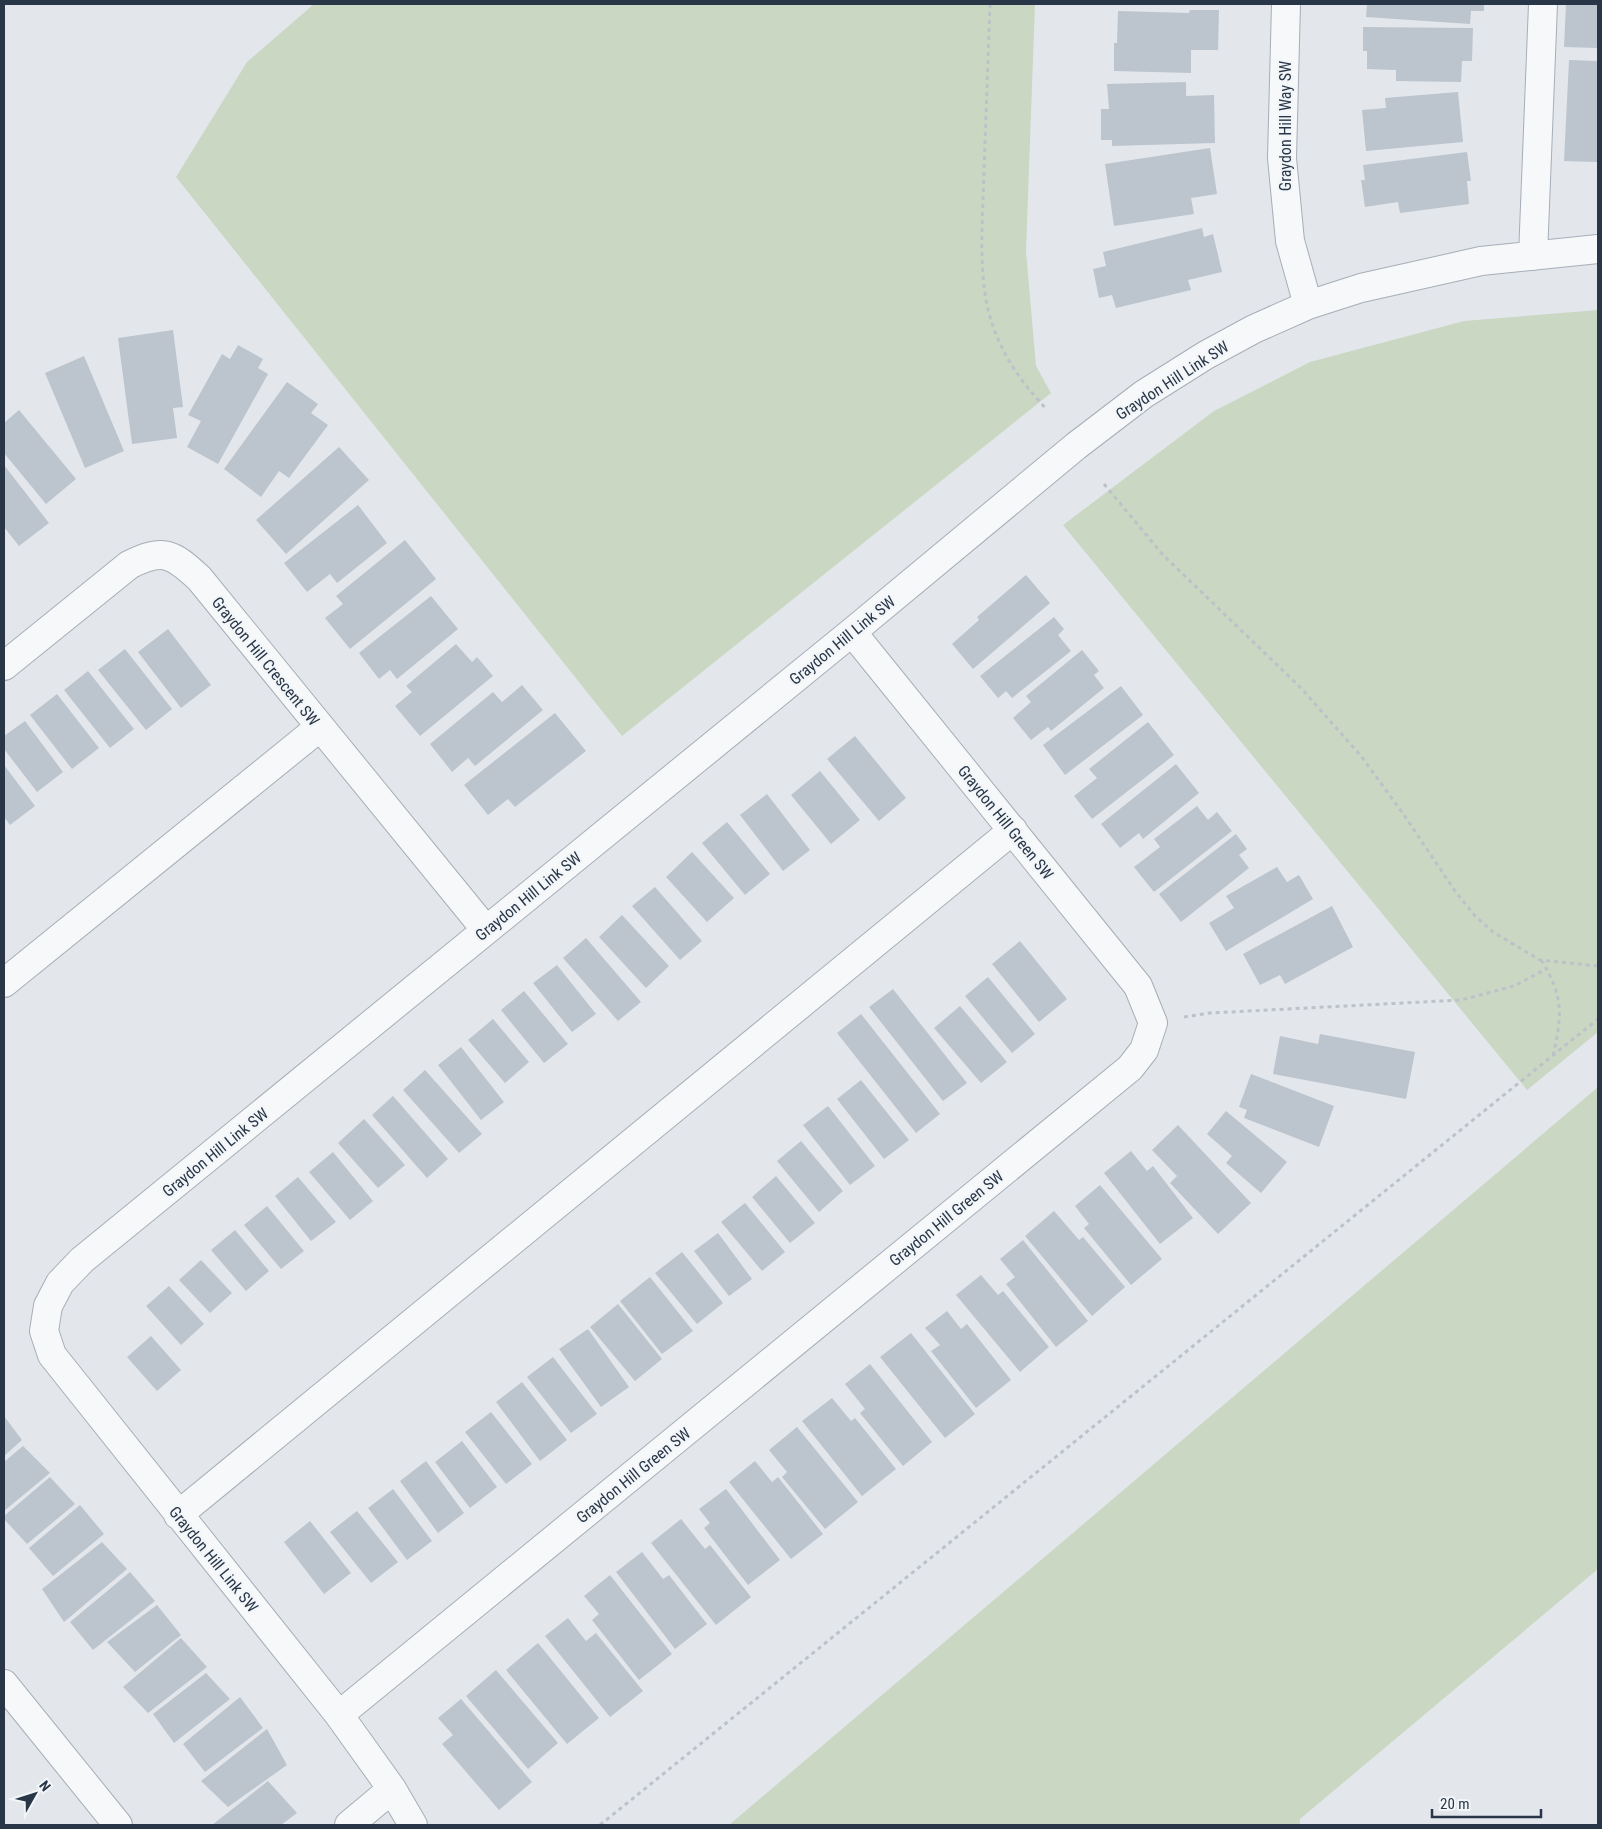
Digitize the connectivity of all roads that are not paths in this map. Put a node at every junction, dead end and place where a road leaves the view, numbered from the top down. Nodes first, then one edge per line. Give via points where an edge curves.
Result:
1 (1286, 4) edge
2 (1543, 4) edge
3 (1598, 250) edge
4 (1533, 256) junction
5 (1308, 305) junction
6 (852, 632) junction
7 (4, 666) edge
8 (320, 727) junction
9 (1013, 830) junction
10 (486, 930) junction
11 (4, 983) edge
12 (178, 1515) junction
13 (4, 1684) edge
14 (339, 1715) junction
15 (392, 1789) junction
16 (118, 1825) edge
17 (349, 1825) edge
18 (413, 1825) edge

1 - 5 street, Graydon Hill Way SW via 1282,158 1290,241
2 - 4 street
3 - 4 street, Graydon Hill Link SW
4 - 5 street, Graydon Hill Link SW via 1481,261 1361,288
5 - 6 street, Graydon Hill Link SW via 1206,355 1144,394 1076,446
6 - 9 street, Graydon Hill Green SW
6 - 10 street, Graydon Hill Link SW
7 - 8 street, Graydon Hill Crescent SW via 129,565 148,556 165,555 182,562 199,578
8 - 10 street, Graydon Hill Crescent SW
8 - 11 street
9 - 12 street
9 - 14 street, Graydon Hill Green SW via 1138,986 1153,1022 1144,1050 1130,1068
10 - 12 street, Graydon Hill Link SW via 82,1260 60,1283 48,1306 44,1331 52,1355
12 - 14 street, Graydon Hill Link SW
13 - 16 street
14 - 15 street, Graydon Hill Link SW
15 - 17 street
15 - 18 street, Graydon Hill Link SW

